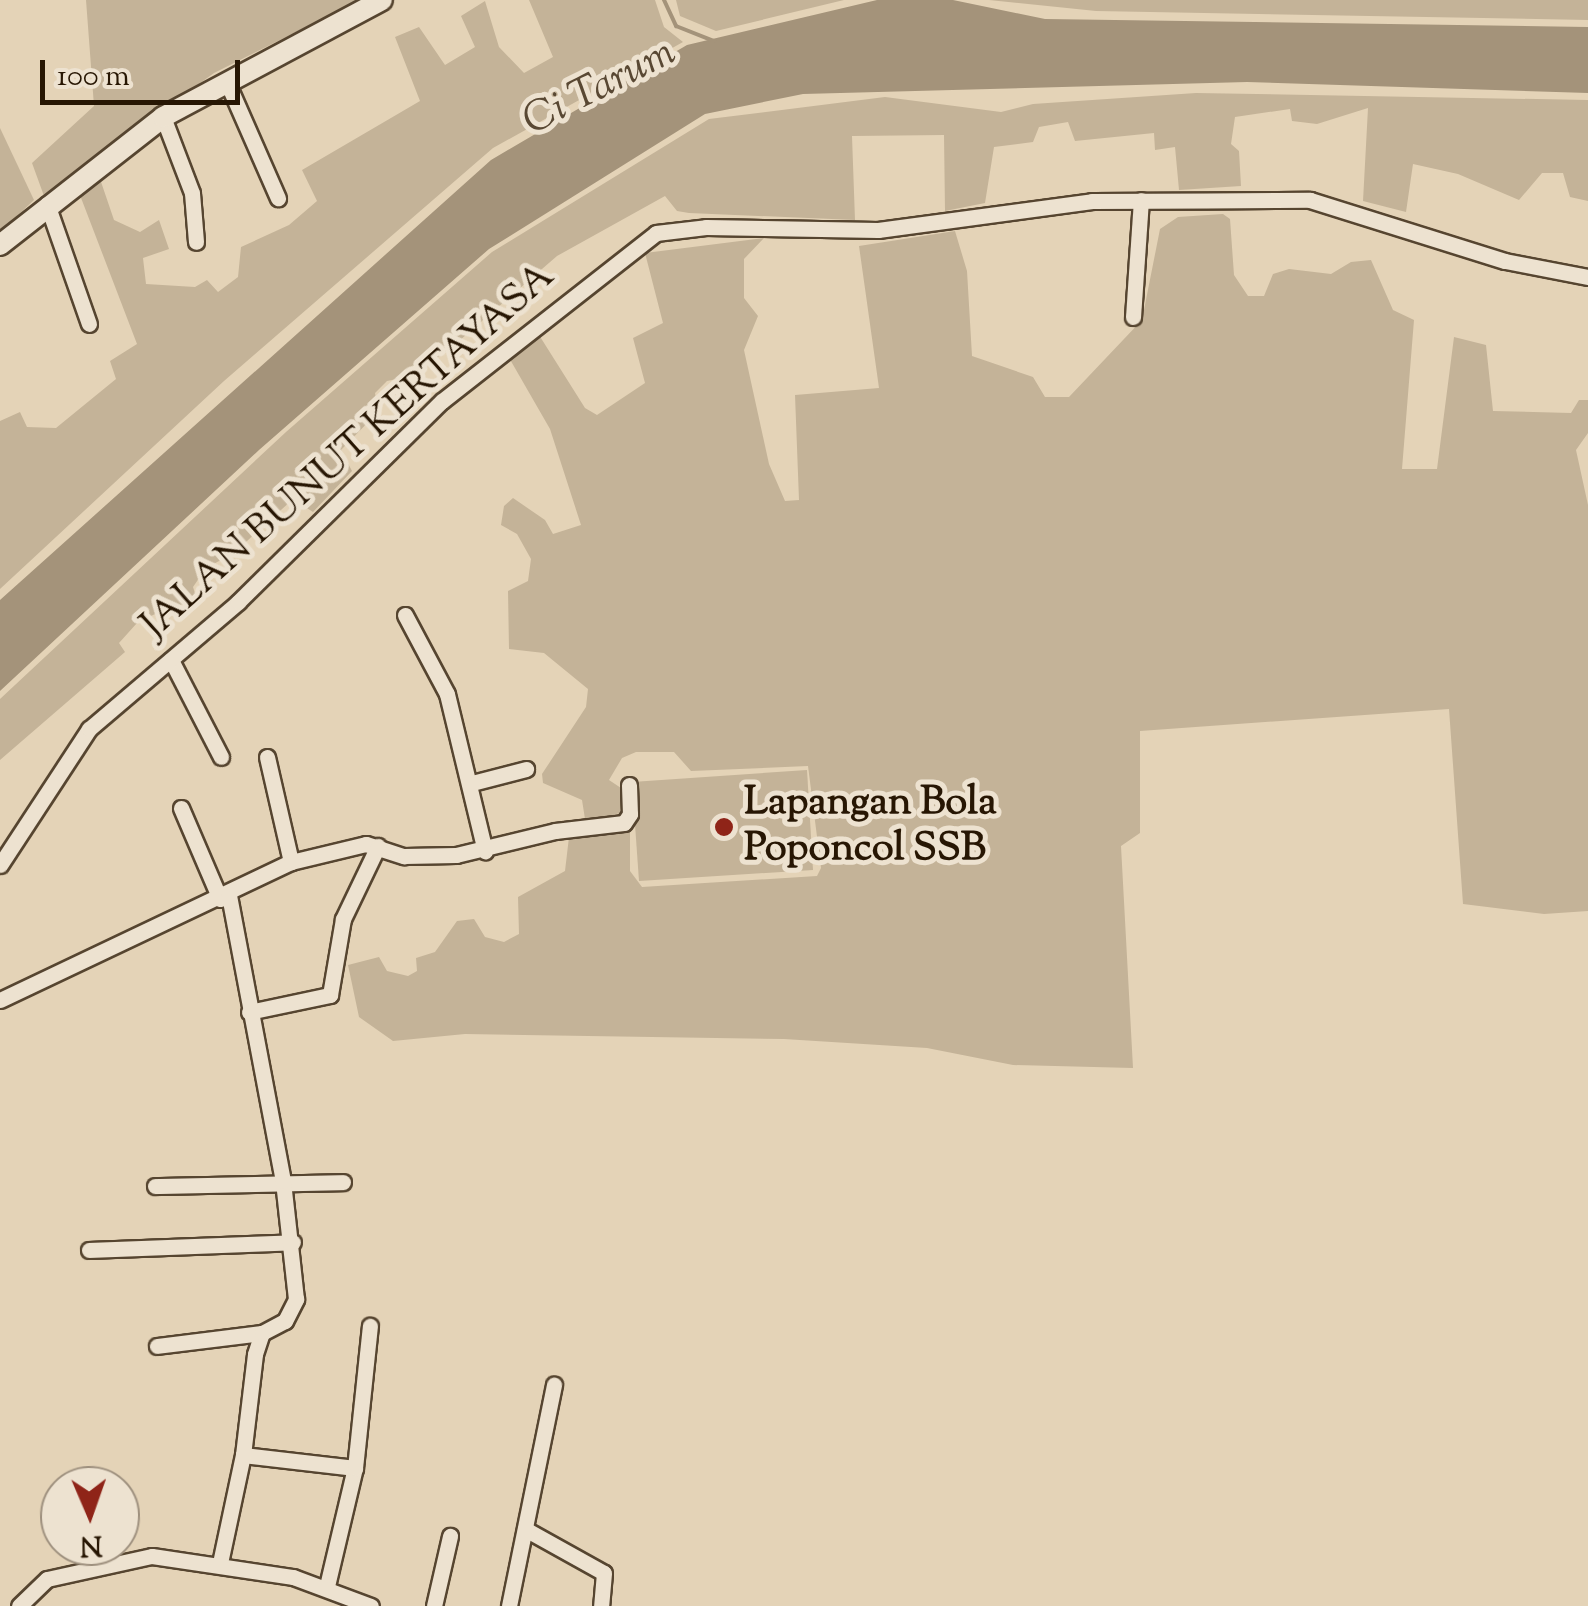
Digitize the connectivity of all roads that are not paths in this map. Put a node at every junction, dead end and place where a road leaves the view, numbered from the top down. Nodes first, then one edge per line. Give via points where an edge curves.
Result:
1 (382, 0) edge
2 (227, 82) junction
3 (163, 117) junction
4 (278, 198) dead end
5 (1141, 200) junction
6 (47, 204) junction
7 (196, 242) dead end
8 (0, 245) edge
9 (1588, 277) edge
10 (1133, 317) dead end
11 (90, 324) dead end
12 (405, 615) dead end
13 (171, 660) junction
14 (267, 757) dead end
15 (222, 758) dead end
16 (526, 768) dead end
17 (472, 783) junction
18 (629, 785) dead end
19 (181, 808) dead end
20 (378, 846) junction
21 (485, 851) junction
22 (291, 862) junction
23 (0, 865) edge
24 (225, 896) junction
25 (0, 1000) edge
26 (250, 1012) junction
27 (283, 1181) junction
28 (343, 1182) dead end
29 (155, 1186) dead end
30 (293, 1242) junction
31 (89, 1250) dead end
32 (370, 1326) dead end
33 (262, 1333) junction
34 (157, 1346) dead end
35 (554, 1385) dead end
36 (244, 1455) junction
37 (356, 1468) junction
38 (525, 1529) junction
39 (450, 1536) dead end
40 (220, 1563) junction
41 (327, 1586) junction
42 (19, 1606) edge
43 (371, 1606) edge
44 (434, 1606) edge
45 (509, 1606) edge
46 (601, 1606) edge

1 - 2 street
2 - 3 street
2 - 4 street
3 - 6 street
3 - 7 street via 192,193
5 - 9 street, JALAN BUNUT KERTAYASA via 1339,204 1505,260
5 - 10 street
5 - 13 street, JALAN BUNUT KERTAYASA via 1035,205 878,230 706,227 656,234 442,401
6 - 8 street
6 - 11 street
12 - 17 street via 447,694
13 - 15 street
13 - 23 street, JALAN BUNUT KERTAYASA via 78,743
14 - 22 street
16 - 17 street
17 - 21 street
18 - 21 street via 624,823 555,831
19 - 24 street
20 - 21 street via 424,857
20 - 22 street
20 - 26 street via 343,919 330,995
22 - 24 street
24 - 25 street
24 - 26 street
26 - 27 street
27 - 28 street
27 - 29 street
27 - 30 street
30 - 31 street
30 - 33 street via 293,1312
32 - 37 street
33 - 34 street
33 - 36 street
35 - 38 street
36 - 37 street
36 - 40 street
37 - 41 street
38 - 45 street
38 - 46 street via 604,1573
39 - 44 street
40 - 41 street
40 - 42 street via 152,1556 102,1564 47,1579
41 - 43 street

